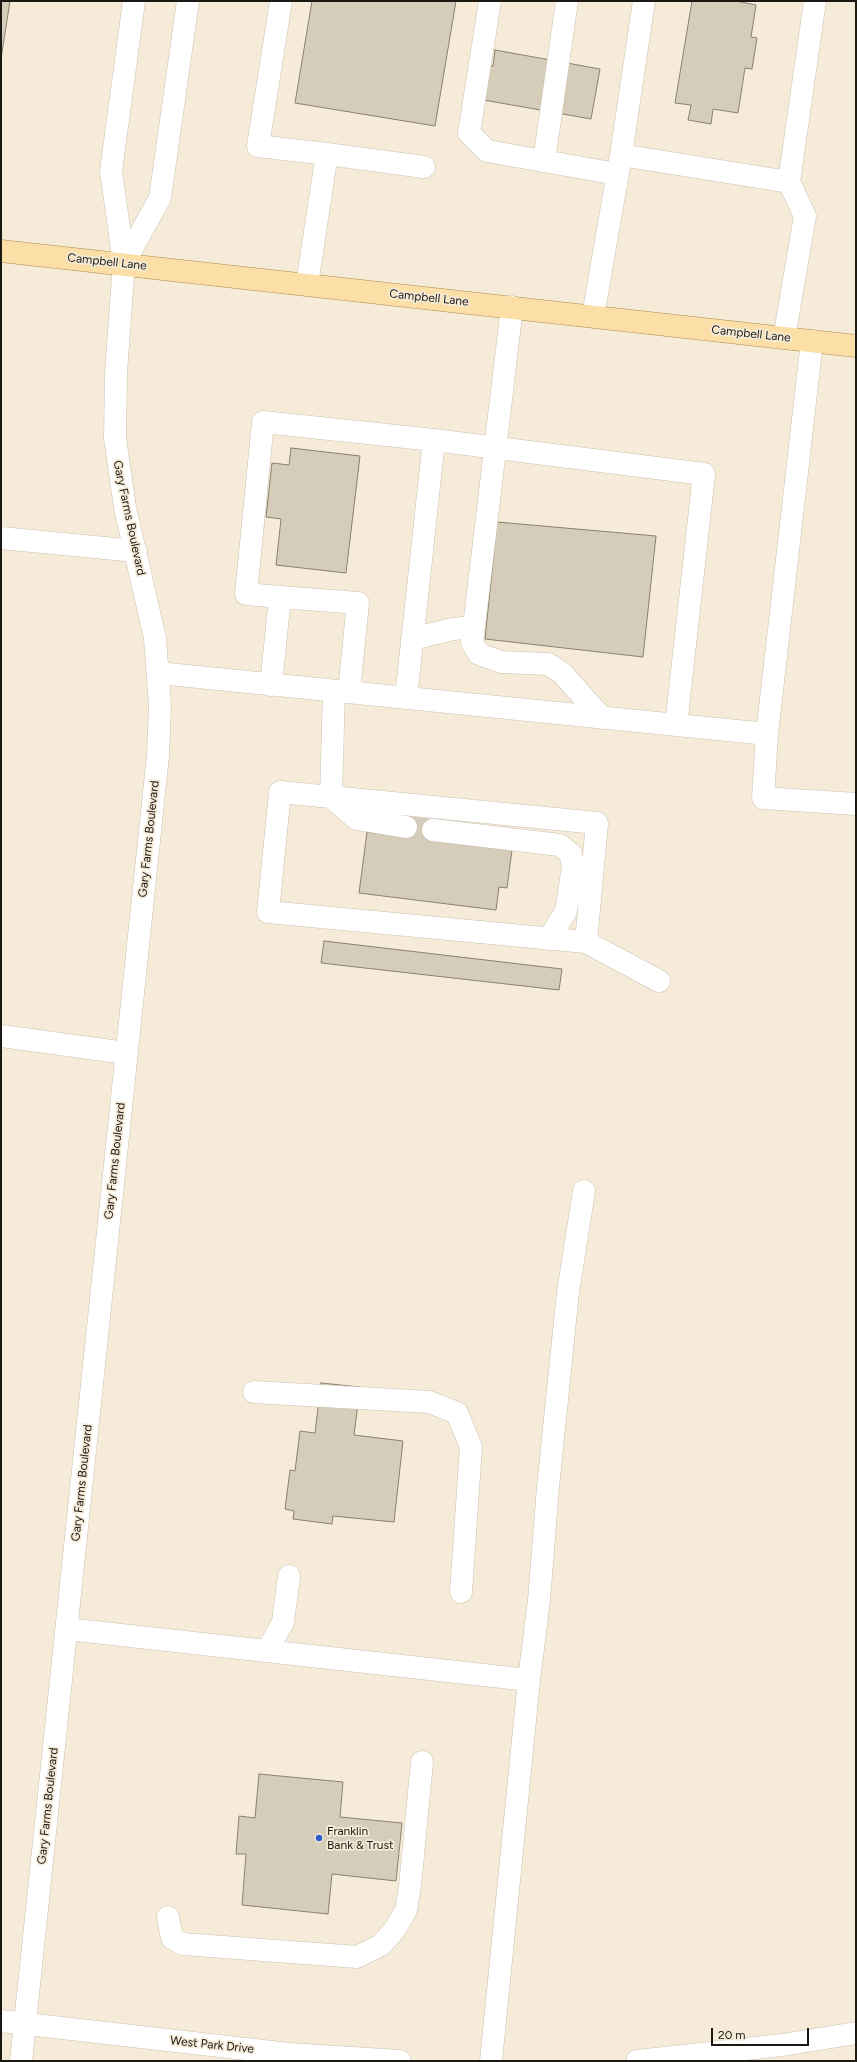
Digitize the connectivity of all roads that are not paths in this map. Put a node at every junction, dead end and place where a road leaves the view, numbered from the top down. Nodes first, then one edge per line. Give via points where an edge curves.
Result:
1 (134, 1) edge
2 (188, 1) edge
3 (281, 1) edge
4 (490, 1) edge
5 (567, 1) edge
6 (644, 1) edge
7 (814, 1) edge
8 (327, 154) junction
9 (544, 161) junction
10 (619, 165) junction
11 (424, 167) dead end
12 (789, 182) junction
13 (1, 251) edge
14 (124, 263) junction
15 (307, 284) junction
16 (512, 308) junction
17 (593, 316) junction
18 (784, 338) junction
19 (812, 341) junction
20 (856, 346) edge
21 (434, 440) junction
22 (496, 448) junction
23 (1, 538) edge
24 (136, 552) junction
25 (280, 597) junction
26 (474, 627) junction
27 (412, 639) junction
28 (158, 673) junction
29 (271, 685) junction
30 (341, 692) junction
31 (406, 698) junction
32 (602, 718) junction
33 (676, 726) junction
34 (767, 734) junction
35 (331, 798) junction
36 (856, 804) edge
37 (406, 827) tunnel mouth
38 (433, 830) tunnel mouth
39 (550, 939) junction
40 (586, 942) junction
41 (659, 981) dead end
42 (1, 1036) edge
43 (126, 1053) junction
44 (584, 1191) dead end
45 (254, 1392) dead end
46 (289, 1576) dead end
47 (461, 1592) dead end
48 (67, 1629) junction
49 (267, 1651) junction
50 (529, 1680) junction
51 (422, 1762) dead end
52 (168, 1917) dead end
53 (1, 2021) edge
54 (26, 2025) junction
55 (856, 2034) edge
56 (22, 2061) edge
57 (400, 2061) edge
58 (491, 2061) edge
59 (637, 2061) edge

1 - 14 street via 111,171
2 - 14 street via 160,198
3 - 8 street via 258,146
4 - 9 street via 468,133 486,151
5 - 9 street
6 - 10 street
7 - 12 street
8 - 11 street
8 - 15 street
9 - 10 street
10 - 12 street
10 - 17 street
12 - 18 street via 805,216
13 - 14 main road, Campbell Lane
14 - 15 main road, Campbell Lane
14 - 24 street, Gary Farms Boulevard via 116,372 115,438 125,508
15 - 16 main road, Campbell Lane
16 - 17 main road, Campbell Lane
16 - 22 street
17 - 18 main road, Campbell Lane
18 - 19 main road, Campbell Lane
19 - 20 main road, Campbell Lane
19 - 34 street
21 - 22 street
21 - 25 street via 263,422 246,594
21 - 27 street
22 - 26 street
22 - 33 street via 704,474
23 - 24 street
24 - 28 street, Gary Farms Boulevard via 155,638
25 - 29 street
25 - 30 street via 358,603
26 - 27 street via 453,629
26 - 32 street via 472,643 479,654 501,662 548,664 562,673
27 - 31 street
28 - 29 street
28 - 43 street, Gary Farms Boulevard via 158,755
29 - 30 street
30 - 31 street
30 - 35 street
31 - 32 street
32 - 33 street
33 - 34 street
34 - 36 street via 763,798
35 - 37 street via 357,819
35 - 39 street via 280,792 268,912
35 - 40 street via 597,823
38 - 39 street via 560,845 570,854 573,867 566,911
39 - 40 street
40 - 41 street
42 - 43 street
43 - 48 street, Gary Farms Boulevard
44 - 50 street via 568,1292
45 - 47 street via 429,1402 457,1413 471,1447
46 - 49 street via 283,1622
48 - 49 street
48 - 54 street, Gary Farms Boulevard
49 - 50 street
50 - 58 street
51 - 52 street via 406,1910 395,1929 381,1945 357,1957 183,1944 172,1938
53 - 54 street, West Park Drive
54 - 56 street, Gary Farms Boulevard
54 - 57 street, West Park Drive via 289,2054
55 - 59 street

